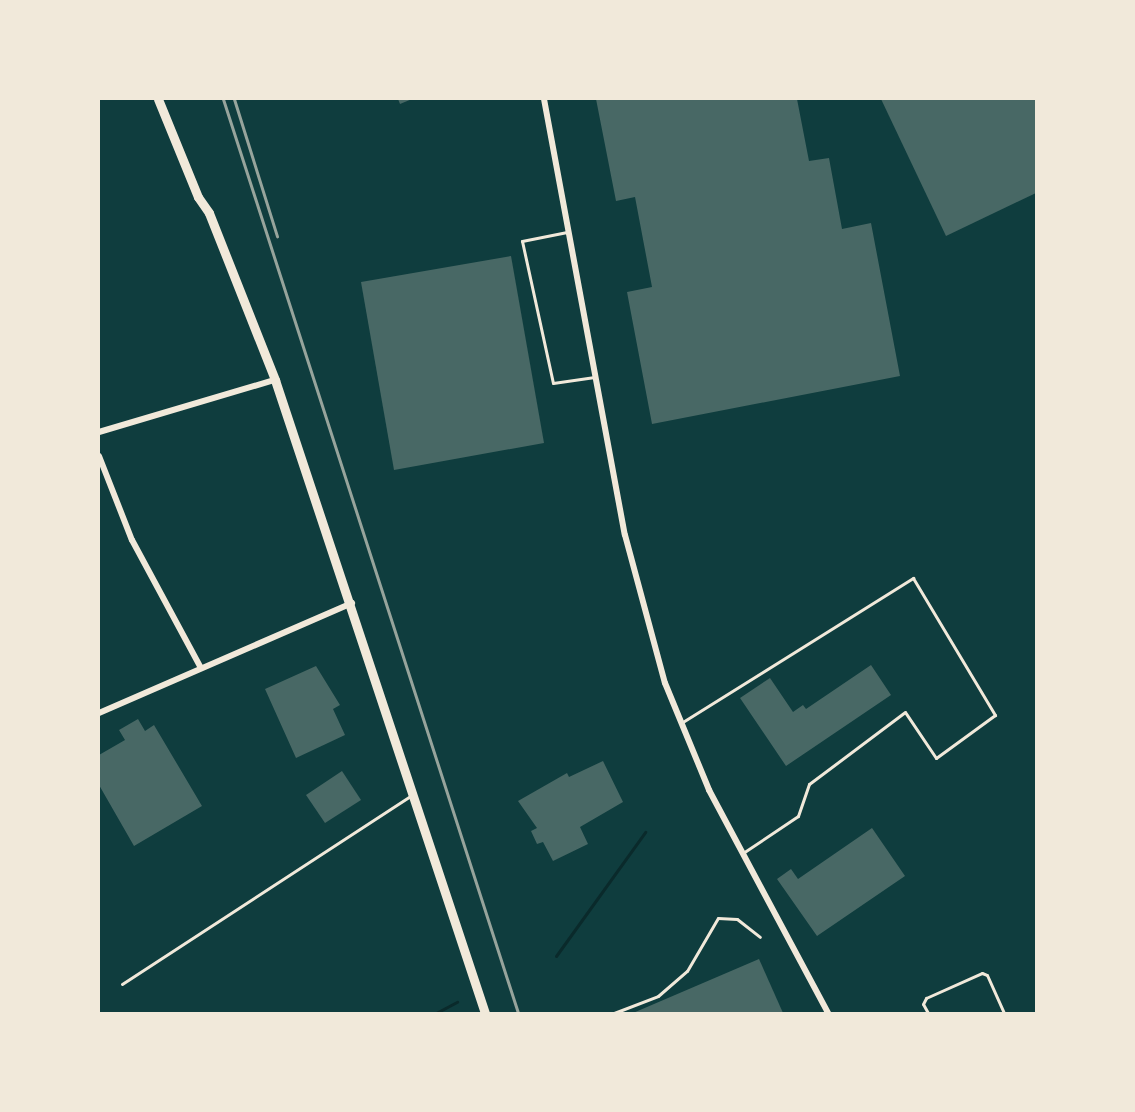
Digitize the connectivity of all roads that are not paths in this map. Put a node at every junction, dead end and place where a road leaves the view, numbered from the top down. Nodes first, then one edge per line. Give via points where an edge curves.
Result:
1 (158, 99) edge
2 (544, 99) edge
3 (569, 231) junction
4 (596, 376) junction
5 (275, 380) junction
6 (99, 432) edge
7 (99, 456) edge
8 (352, 603) junction
9 (201, 668) junction
10 (99, 713) edge
11 (681, 723) junction
12 (415, 793) junction
13 (743, 853) junction
14 (760, 937) dead end
15 (122, 984) dead end
16 (485, 1013) edge
17 (614, 1013) edge
18 (828, 1013) edge
19 (927, 1013) edge
20 (1004, 1013) edge

1 - 5 main road via 198,197 209,213
2 - 3 street
3 - 4 street
3 - 4 lane via 522,241 553,383
4 - 11 street via 637,586 665,683
5 - 6 street
5 - 8 main road
7 - 9 street via 132,540
8 - 9 street
8 - 12 main road
9 - 10 street
11 - 13 street via 709,790
11 - 13 lane via 913,578 994,715 936,758 904,712 809,784 798,816
12 - 15 lane
12 - 16 main road
13 - 18 street
14 - 17 lane via 737,919 718,918 687,971 658,996
19 - 20 lane via 926,998 981,973 987,975

